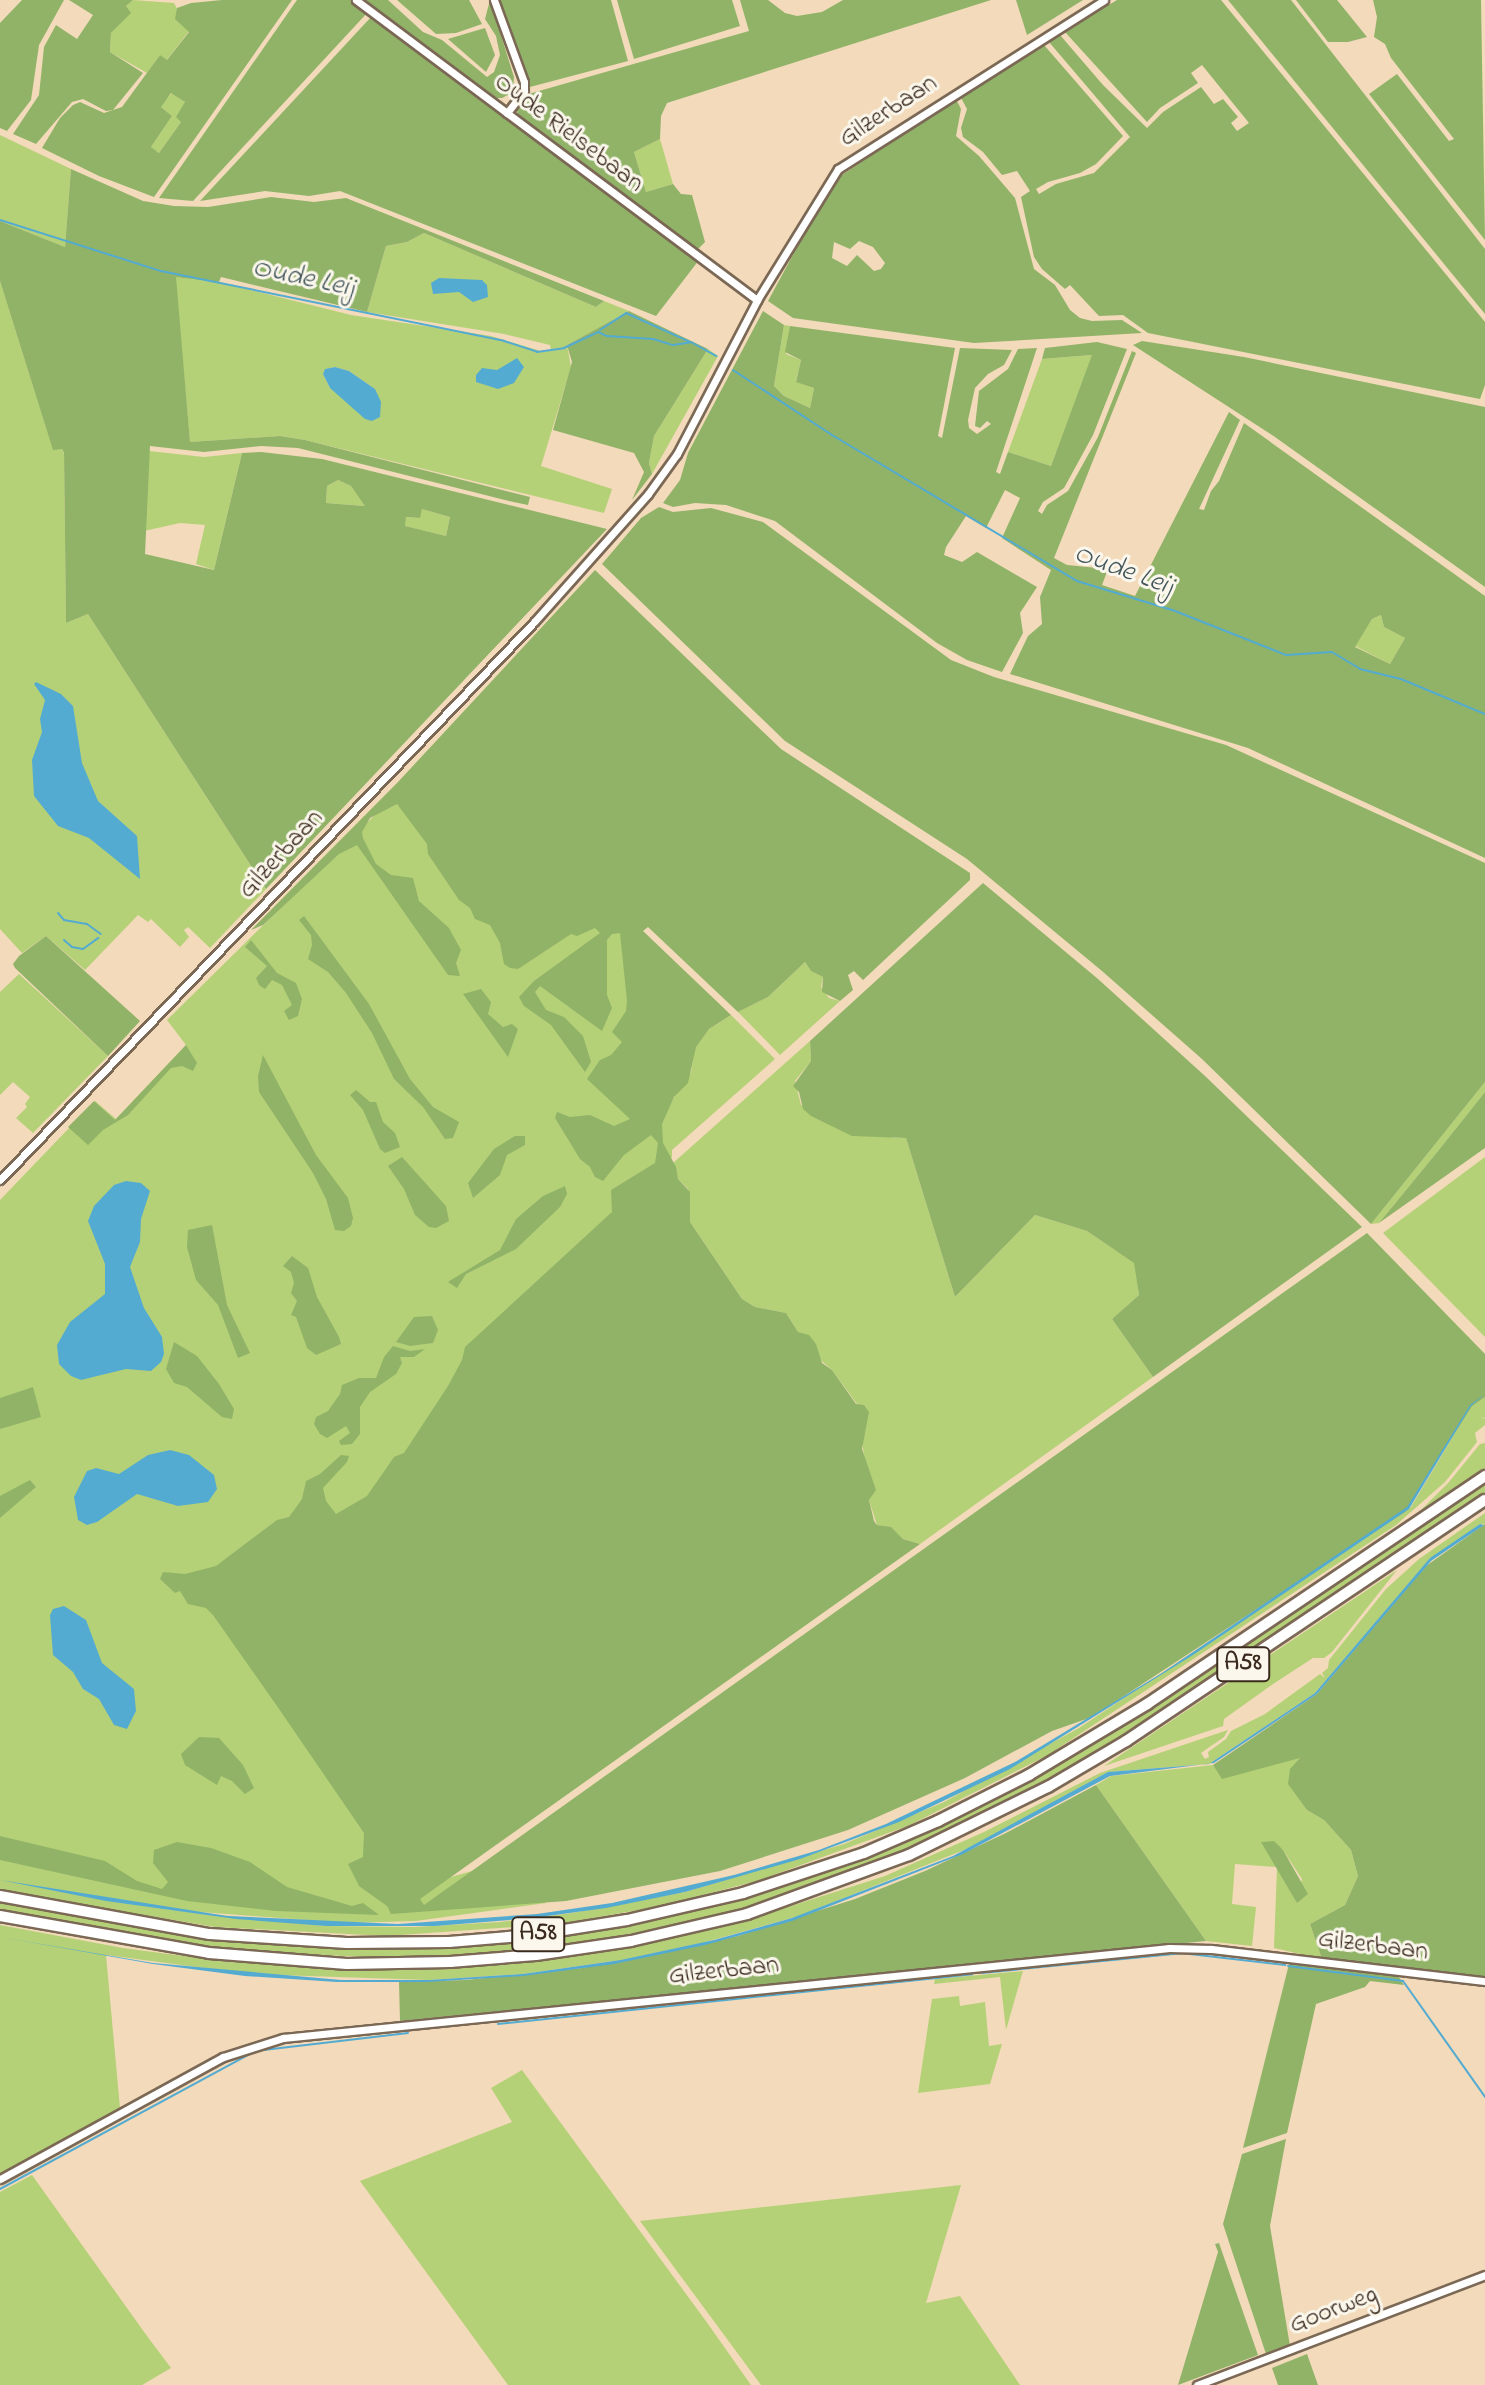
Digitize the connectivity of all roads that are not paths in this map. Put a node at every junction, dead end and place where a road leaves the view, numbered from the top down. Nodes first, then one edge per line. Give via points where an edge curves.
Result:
1 (356, 0) edge
2 (494, 0) edge
3 (1104, 0) edge
4 (507, 113) junction
5 (757, 300) junction
6 (0, 1180) edge
7 (1485, 1476) edge
8 (1485, 1500) edge
9 (0, 1896) edge
10 (0, 1916) edge
11 (1485, 1981) edge
12 (0, 2179) edge
13 (1485, 2275) edge
14 (1197, 2385) edge

1 - 4 street, Oude Rielsebaan
2 - 4 street via 524,82 524,91
3 - 5 street, Gilzerbaan via 838,169
4 - 5 street, Oude Rielsebaan
5 - 6 street, Gilzerbaan via 650,496
7 - 9 highway, A58 via 1147,1704 1029,1775 864,1853 743,1893 533,1935 347,1943 210,1934
8 - 10 highway, A58 via 1126,1741 1048,1787 909,1855 747,1914 631,1941 536,1955 347,1964 209,1953
11 - 12 street, Gilzerbaan via 1169,1948 283,2038 223,2057
13 - 14 street, Goorweg

